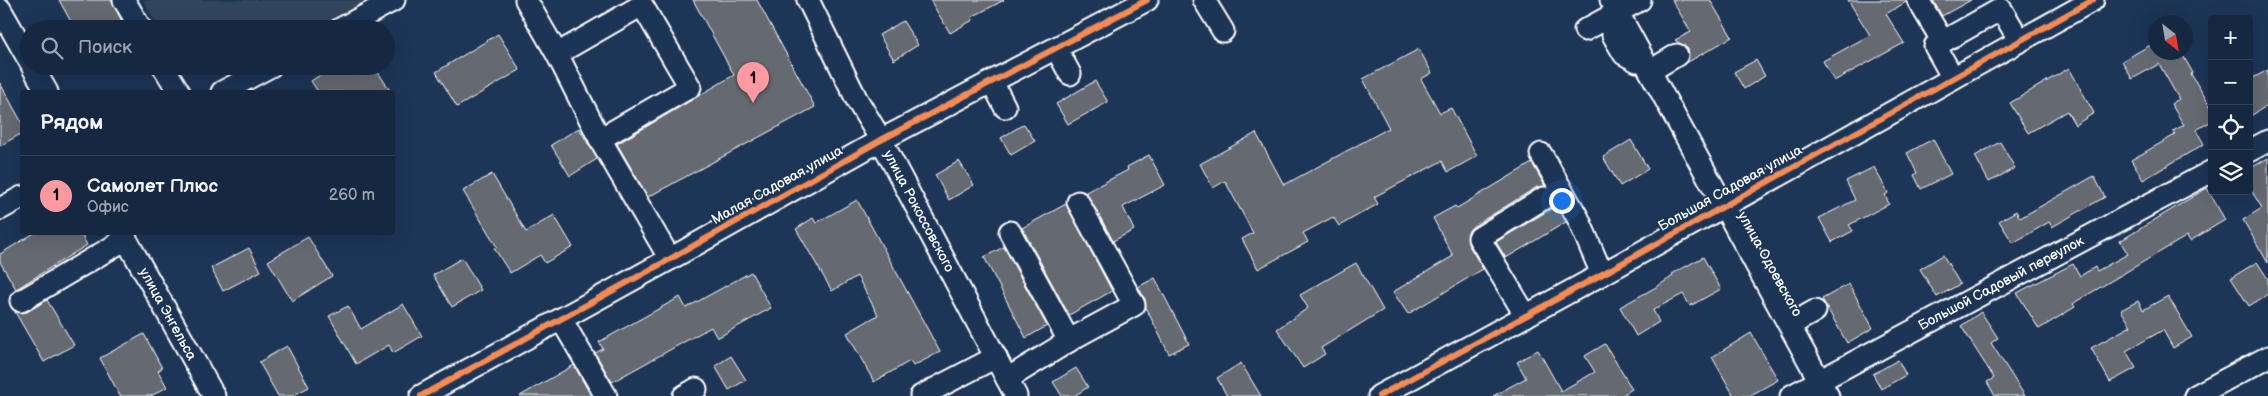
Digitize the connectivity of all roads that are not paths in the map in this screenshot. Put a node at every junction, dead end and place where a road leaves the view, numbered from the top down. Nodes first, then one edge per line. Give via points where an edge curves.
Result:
1 (124, 0) edge
2 (394, 0) edge
3 (526, 0) edge
4 (808, 0) edge
5 (1147, 0) edge
6 (1204, 0) edge
7 (1640, 0) edge
8 (1918, 0) edge
9 (2093, 0) edge
10 (0, 9) edge
11 (1616, 9) edge
12 (136, 20) edge
13 (357, 20) edge
14 (1585, 30) dead end
15 (1223, 31) dead end
16 (2020, 41) junction
17 (1943, 42) junction
18 (20, 44) edge
19 (1056, 48) junction
20 (557, 54) junction
21 (1677, 55) dead end
22 (1649, 68) junction
23 (1070, 74) dead end
24 (37, 75) edge
25 (169, 75) edge
26 (254, 75) edge
27 (1953, 78) junction
28 (992, 82) junction
29 (46, 90) edge
30 (178, 90) edge
31 (226, 90) edge
32 (1006, 107) dead end
33 (600, 139) junction
34 (881, 140) junction
35 (2268, 141) edge
36 (2251, 150) edge
37 (1541, 154) dead end
38 (2208, 173) edge
39 (20, 198) edge
40 (1544, 198) dead end
41 (1078, 202) dead end
42 (1724, 206) junction
43 (0, 210) edge
44 (1010, 232) dead end
45 (124, 236) edge
46 (670, 260) junction
47 (1602, 274) junction
48 (21, 301) dead end
49 (1816, 311) dead end
50 (1526, 316) junction
51 (561, 319) junction
52 (1790, 325) junction
53 (1069, 341) junction
54 (996, 356) junction
55 (2268, 357) edge
56 (1012, 388) edge
57 (1824, 388) edge
58 (432, 393) edge
59 (214, 396) edge
60 (606, 396) edge
61 (921, 396) edge
62 (1379, 396) edge
63 (1791, 396) edge
64 (2195, 396) edge

1 - 12 street
2 - 13 street
3 - 20 street
4 - 34 street, улица Рокоссовского via 857,100
5 - 19 street, Малая Садовая улица
6 - 15 street
7 - 11 street
8 - 17 street
9 - 16 street, Большая Садовая улица
10 - 18 street
11 - 14 street
11 - 22 street, улица Одоевского
16 - 17 street via 2001,9
16 - 27 street, Большая Садовая улица
17 - 27 street via 1935,46
19 - 23 street
19 - 28 street, Малая Садовая улица
20 - 33 street
20 - 33 street via 642,5 690,87
21 - 22 street
22 - 42 street, улица Одоевского
24 - 29 street
25 - 30 street
26 - 31 street
27 - 42 street, Большая Садовая улица
28 - 32 street
28 - 34 street, Малая Садовая улица
33 - 46 street
34 - 46 street, Малая Садовая улица
34 - 54 street, улица Рокоссовского
35 - 36 street
37 - 47 street via 1578,218
38 - 57 street, Большой Садовый переулок
39 - 43 street
40 - 50 street via 1479,238
41 - 53 street via 1134,306
42 - 47 street, Большая Садовая улица
42 - 52 street, улица Одоевского
44 - 53 street
45 - 48 street
45 - 59 street, улица Энгельса
46 - 51 street, Малая Садовая улица
47 - 50 street, Большая Садовая улица
49 - 52 street
50 - 62 street, Большая Садовая улица
51 - 58 street, Малая Садовая улица
51 - 60 street
52 - 57 street, улица Одоевского
53 - 56 street
54 - 56 street, улица Рокоссовского
54 - 61 street
55 - 64 street
57 - 63 street, Большой Садовый переулок

